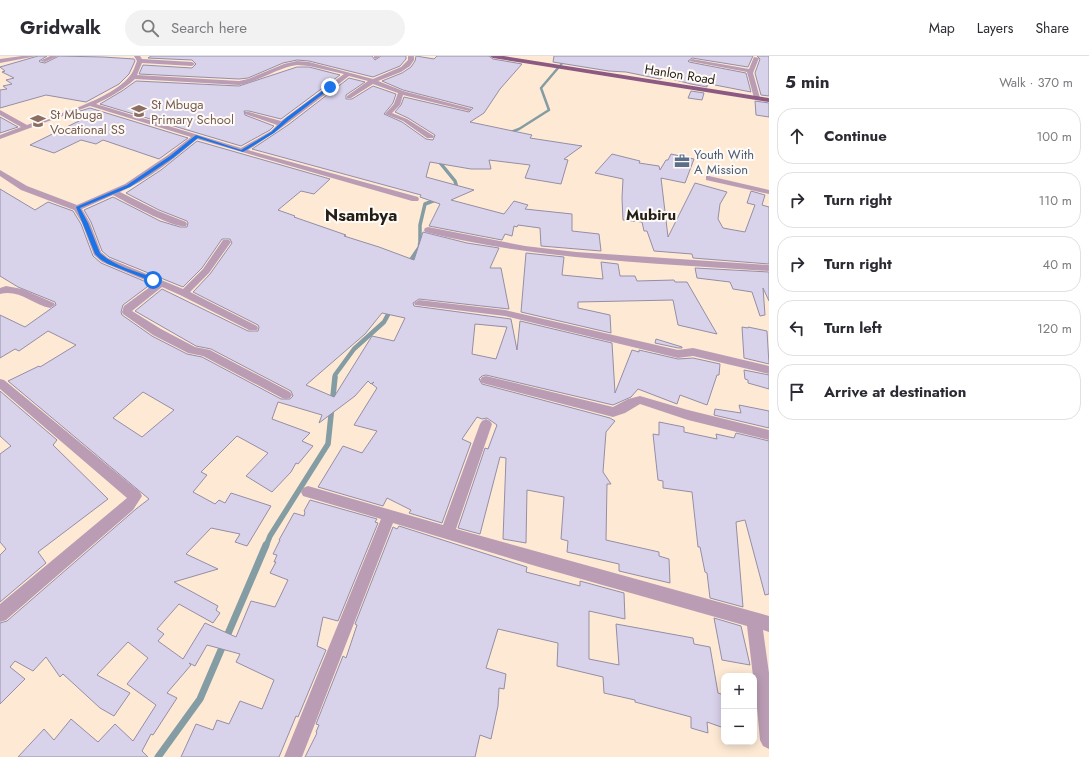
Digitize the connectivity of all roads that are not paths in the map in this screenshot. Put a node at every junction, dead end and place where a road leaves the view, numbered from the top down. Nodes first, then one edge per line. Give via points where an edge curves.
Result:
1 (31, 56) edge
2 (56, 56) edge
3 (411, 56) edge
4 (493, 56) edge
5 (138, 58) edge
6 (756, 58) dead end
7 (0, 61) edge
8 (44, 61) dead end
9 (692, 61) dead end
10 (192, 64) dead end
11 (0, 66) edge
12 (750, 71) junction
13 (348, 74) junction
14 (133, 78) junction
15 (373, 81) junction
16 (401, 92) junction
17 (349, 97) dead end
18 (758, 98) junction
19 (769, 100) edge
20 (90, 104) junction
21 (469, 109) dead end
22 (0, 112) edge
23 (247, 113) dead end
24 (282, 124) junction
25 (27, 128) junction
26 (197, 136) junction
27 (430, 136) dead end
28 (0, 137) edge
29 (242, 151) junction
30 (0, 172) edge
31 (709, 178) dead end
32 (769, 192) edge
33 (115, 193) junction
34 (415, 199) dead end
35 (77, 208) junction
36 (183, 224) dead end
37 (428, 230) dead end
38 (226, 242) dead end
39 (769, 268) edge
40 (161, 283) junction
41 (0, 291) edge
42 (184, 293) junction
43 (419, 303) dead end
44 (50, 305) dead end
45 (253, 328) dead end
46 (769, 370) edge
47 (486, 380) dead end
48 (0, 384) edge
49 (286, 395) dead end
50 (486, 424) dead end
51 (769, 436) edge
52 (308, 492) dead end
53 (389, 516) junction
54 (447, 533) junction
55 (0, 614) edge
56 (761, 622) edge
57 (769, 740) edge
58 (293, 757) edge

1 - 7 street
1 - 11 street
2 - 8 street
3 - 15 street via 406,67 390,76
4 - 18 main road, Hanlon Road
5 - 10 street
5 - 14 street
6 - 12 street
9 - 12 street
12 - 18 street
13 - 14 street via 297,63 239,83
13 - 15 street
13 - 24 street
14 - 20 street
15 - 16 street
15 - 17 street
16 - 21 street
16 - 27 street via 397,106 388,114 405,120
18 - 19 main road, Hanlon Road
20 - 25 street
20 - 26 street
22 - 25 street
23 - 24 street
24 - 29 street via 265,138
25 - 28 street
26 - 29 street
26 - 33 street via 135,182
29 - 34 street
30 - 35 street via 24,188
31 - 32 street
33 - 35 street
33 - 36 street
35 - 40 street via 102,258
37 - 39 street via 519,248 561,253
38 - 42 street via 206,271
40 - 42 street
40 - 49 street via 128,308 127,312 157,332 192,350 206,353
41 - 44 street via 16,290
42 - 45 street
43 - 46 street via 505,313 670,352 700,353
47 - 51 street via 613,412 635,400 640,400
48 - 55 street via 135,496 125,508
50 - 54 street
52 - 53 street
53 - 54 street
53 - 58 street
54 - 56 street
56 - 57 street

